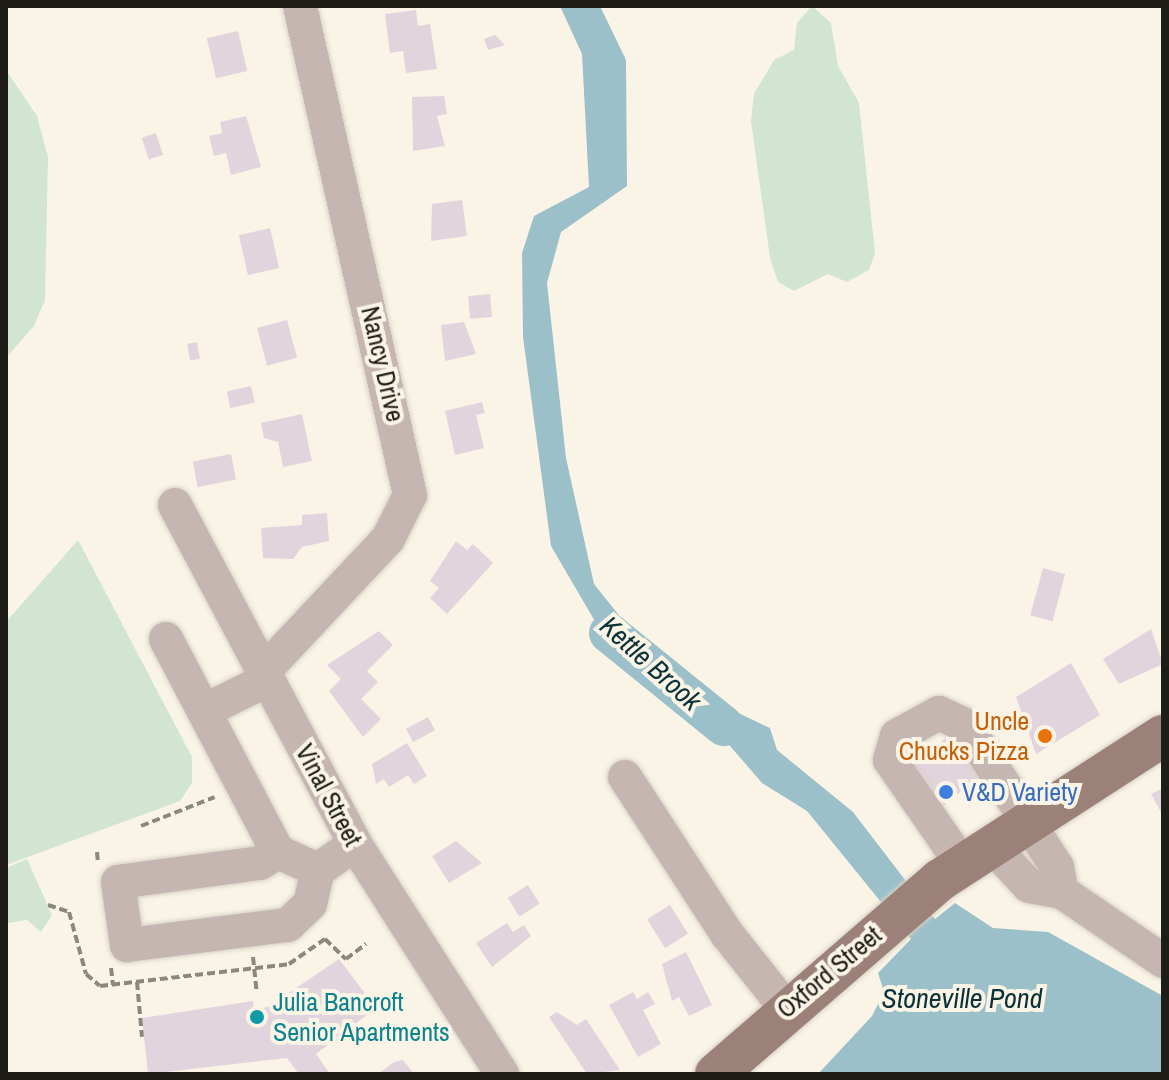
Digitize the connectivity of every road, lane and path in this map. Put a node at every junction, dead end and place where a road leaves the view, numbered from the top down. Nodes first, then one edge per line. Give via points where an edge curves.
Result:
1 (300, 6) edge
2 (175, 505) dead end
3 (166, 639) dead end
4 (265, 676) junction
5 (204, 711) junction
6 (1163, 736) edge
7 (625, 777) dead end
8 (215, 797) dead end
9 (141, 826) dead end
10 (355, 844) junction
11 (278, 852) junction
12 (980, 854) junction
13 (318, 870) junction
14 (252, 947) dead end
15 (1163, 961) edge
16 (137, 982) dead end
17 (257, 993) dead end
18 (785, 1007) junction
19 (142, 1037) dead end
20 (713, 1072) edge
21 (502, 1074) edge

1 - 4 street, Nancy Drive via 410,495 388,539
2 - 4 street, Vinal Street
3 - 5 street
4 - 5 street
4 - 10 street, Vinal Street
5 - 11 street
6 - 12 main road, Oxford Street
7 - 18 street via 727,934
8 - 9 path
10 - 13 street
10 - 21 street, Vinal Street
11 - 13 street
11 - 13 street via 260,863 118,882 127,945 288,925 310,904
12 - 12 street via 977,743 963,724 939,713 897,736 890,760 896,776
12 - 15 street via 1057,867 1062,892
12 - 18 main road, Oxford Street
14 - 17 path
16 - 19 path
18 - 20 main road, Oxford Street

